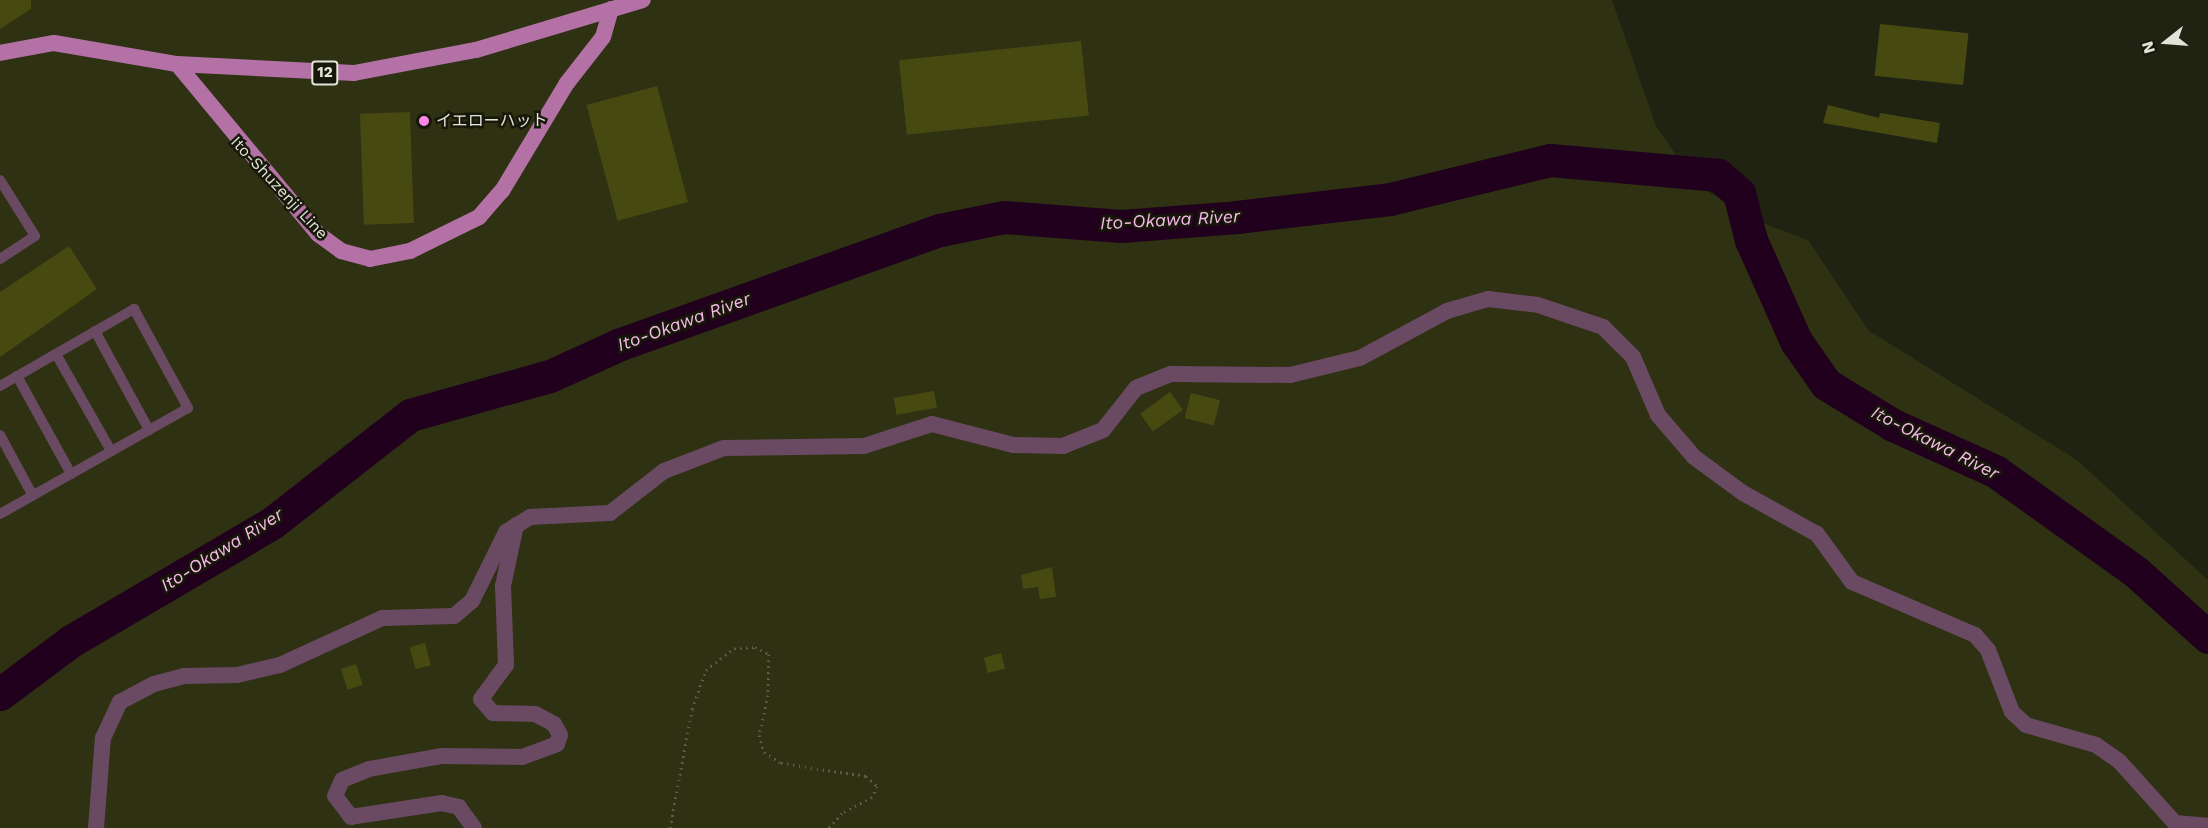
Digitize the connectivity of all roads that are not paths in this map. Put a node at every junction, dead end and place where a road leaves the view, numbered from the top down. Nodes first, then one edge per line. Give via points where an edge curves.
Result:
1 (643, 0) edge
2 (611, 9) junction
3 (0, 53) edge
4 (177, 64) junction
5 (0, 180) edge
6 (1, 254) edge
7 (95, 331) junction
8 (56, 354) junction
9 (17, 376) junction
10 (0, 386) edge
11 (149, 430) junction
12 (0, 435) edge
13 (111, 451) junction
14 (71, 474) junction
15 (33, 496) junction
16 (0, 514) edge
17 (517, 522) junction
18 (2208, 826) edge
19 (96, 828) edge
20 (474, 828) edge

1 - 2 main road, 12
2 - 4 main road, 12 via 476,50 354,74
2 - 4 main road, Ito-Shuzenji Line via 603,37 567,83 502,191 479,217 410,251 370,259 341,251 318,234
3 - 4 main road, 12 via 54,43
5 - 6 lane via 35,236
7 - 8 lane
7 - 11 lane
7 - 11 lane via 134,309 188,408
8 - 9 lane
8 - 13 lane
9 - 10 lane
9 - 14 lane
11 - 13 lane
12 - 15 lane
13 - 14 lane
14 - 15 lane
15 - 16 lane
17 - 18 street via 548,513 584,518 610,513 664,471 724,448 864,446 932,424 1013,445 1063,446 1103,430 1136,388 1171,374 1290,375 1360,358 1447,311 1478,302 1538,305 1603,327 1633,357 1658,415 1694,458 1743,493 1817,534 1852,582 1975,635 1988,650 2012,712 2026,725 2096,745 2119,762 2175,823
17 - 19 street via 506,532 472,601 454,616 382,618 280,665 237,675 184,676 154,684 120,702 103,738
17 - 20 street via 502,586 506,665 481,699 493,713 536,714 554,724 560,735 558,744 522,757 441,756 369,769 342,780 335,796 351,817 442,803 459,807

